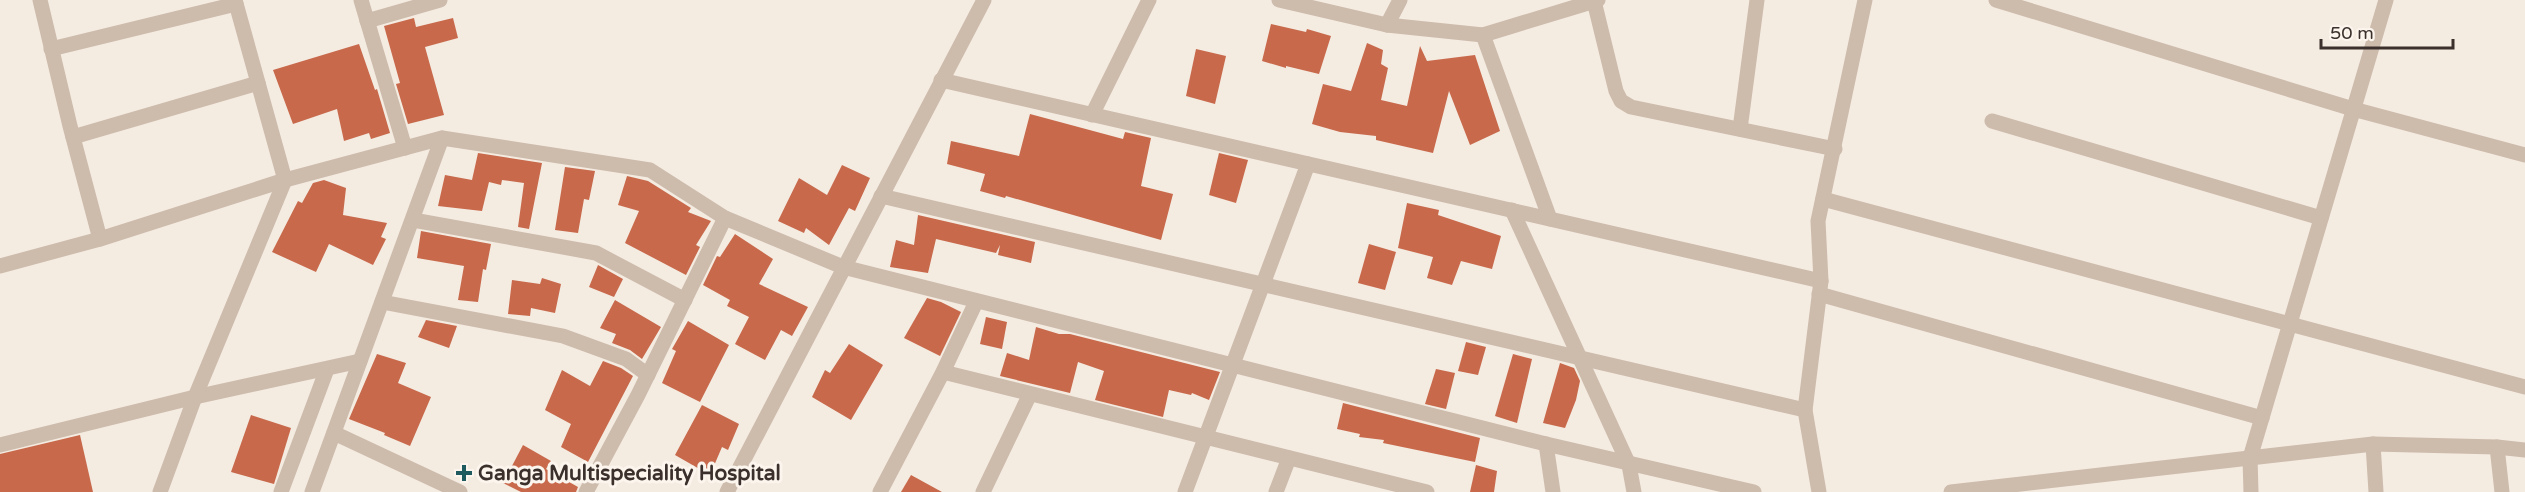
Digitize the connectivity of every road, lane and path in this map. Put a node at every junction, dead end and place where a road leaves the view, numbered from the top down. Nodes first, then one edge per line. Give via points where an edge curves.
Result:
1 (40, 0) edge
2 (361, 0) edge
3 (440, 0) edge
4 (984, 0) edge
5 (1149, 0) edge
6 (1281, 0) edge
7 (1400, 0) edge
8 (1757, 0) edge
9 (1865, 0) edge
10 (1996, 0) edge
11 (2385, 0) edge
12 (1596, 1) edge
13 (235, 2) edge
14 (366, 21) junction
15 (1387, 25) junction
16 (1483, 35) junction
17 (51, 49) junction
18 (941, 80) junction
19 (258, 83) junction
20 (2353, 109) junction
21 (1092, 115) junction
22 (1992, 121) dead end
23 (1740, 129) junction
24 (73, 137) junction
25 (442, 138) junction
26 (405, 148) junction
27 (1834, 149) junction
28 (2525, 155) edge
29 (1308, 164) junction
30 (285, 180) junction
31 (881, 196) junction
32 (1823, 199) junction
33 (1512, 210) junction
34 (725, 218) junction
35 (2321, 218) junction
36 (1550, 219) junction
37 (413, 220) junction
38 (100, 239) junction
39 (0, 266) edge
40 (843, 267) junction
41 (1262, 284) junction
42 (1820, 287) junction
43 (685, 300) junction
44 (382, 302) junction
45 (976, 302) junction
46 (2289, 325) junction
47 (1582, 358) junction
48 (360, 361) junction
49 (1233, 367) junction
50 (327, 369) junction
51 (944, 372) junction
52 (648, 375) junction
53 (2525, 387) edge
54 (1030, 394) junction
55 (195, 397) junction
56 (1805, 410) junction
57 (2262, 418) junction
58 (334, 433) junction
59 (1204, 437) junction
60 (1546, 444) junction
61 (2373, 444) junction
62 (0, 445) edge
63 (2497, 447) junction
64 (2525, 450) edge
65 (1289, 458) junction
66 (2250, 458) junction
67 (1629, 465) junction
68 (1373, 486) edge
69 (1708, 487) edge
70 (160, 492) edge
71 (281, 492) edge
72 (312, 492) edge
73 (460, 492) edge
74 (586, 492) edge
75 (727, 492) edge
76 (880, 492) edge
77 (983, 492) edge
78 (1185, 492) edge
79 (1276, 492) edge
80 (1427, 492) edge
81 (1553, 492) edge
82 (1634, 492) edge
83 (1754, 492) edge
84 (1819, 492) edge
85 (1951, 492) edge
86 (2252, 492) edge
87 (2376, 492) edge
88 (2502, 492) edge

1 - 17 street
2 - 14 street
3 - 14 street
4 - 18 street
5 - 21 street
6 - 15 street
7 - 15 street
8 - 23 street
9 - 27 street
10 - 20 street
11 - 20 street
12 - 16 street
12 - 23 street via 1621,101
13 - 17 street
13 - 19 street
14 - 26 street
15 - 16 street
16 - 36 street
17 - 24 street
18 - 21 street
18 - 31 street
19 - 24 street
19 - 30 street
20 - 28 street
20 - 35 street
21 - 29 street
22 - 35 street
23 - 27 street
24 - 38 street
25 - 26 street
25 - 34 street via 650,170
25 - 37 street
26 - 30 street
27 - 32 street
29 - 33 street
29 - 41 street
30 - 38 street
30 - 55 street
31 - 40 street
31 - 41 street
32 - 42 street via 1818,220
32 - 46 street
33 - 36 street
33 - 47 street
34 - 40 street
34 - 43 street
35 - 46 street
36 - 42 street
37 - 43 street via 596,253
37 - 44 street
38 - 39 street
40 - 45 street
40 - 75 street
41 - 47 street
41 - 49 street
42 - 56 street
42 - 57 street
43 - 52 street
44 - 48 street
44 - 52 street via 563,336 627,359
45 - 49 street
45 - 51 street
46 - 53 street
46 - 57 street
47 - 56 street
47 - 67 street
48 - 50 street
48 - 58 street
49 - 59 street
49 - 60 street
50 - 55 street
50 - 71 street
51 - 54 street
51 - 76 street
52 - 74 street
54 - 59 street
54 - 77 street
55 - 62 street
55 - 70 street
56 - 84 street
57 - 66 street
58 - 72 street
58 - 73 street
59 - 65 street
59 - 78 street
60 - 67 street
60 - 81 street
61 - 63 street
61 - 66 street
61 - 87 street
63 - 64 street
63 - 88 street
65 - 68 street
65 - 79 street
66 - 85 street
66 - 86 street
67 - 69 street
67 - 82 street
68 - 80 street
69 - 83 street

